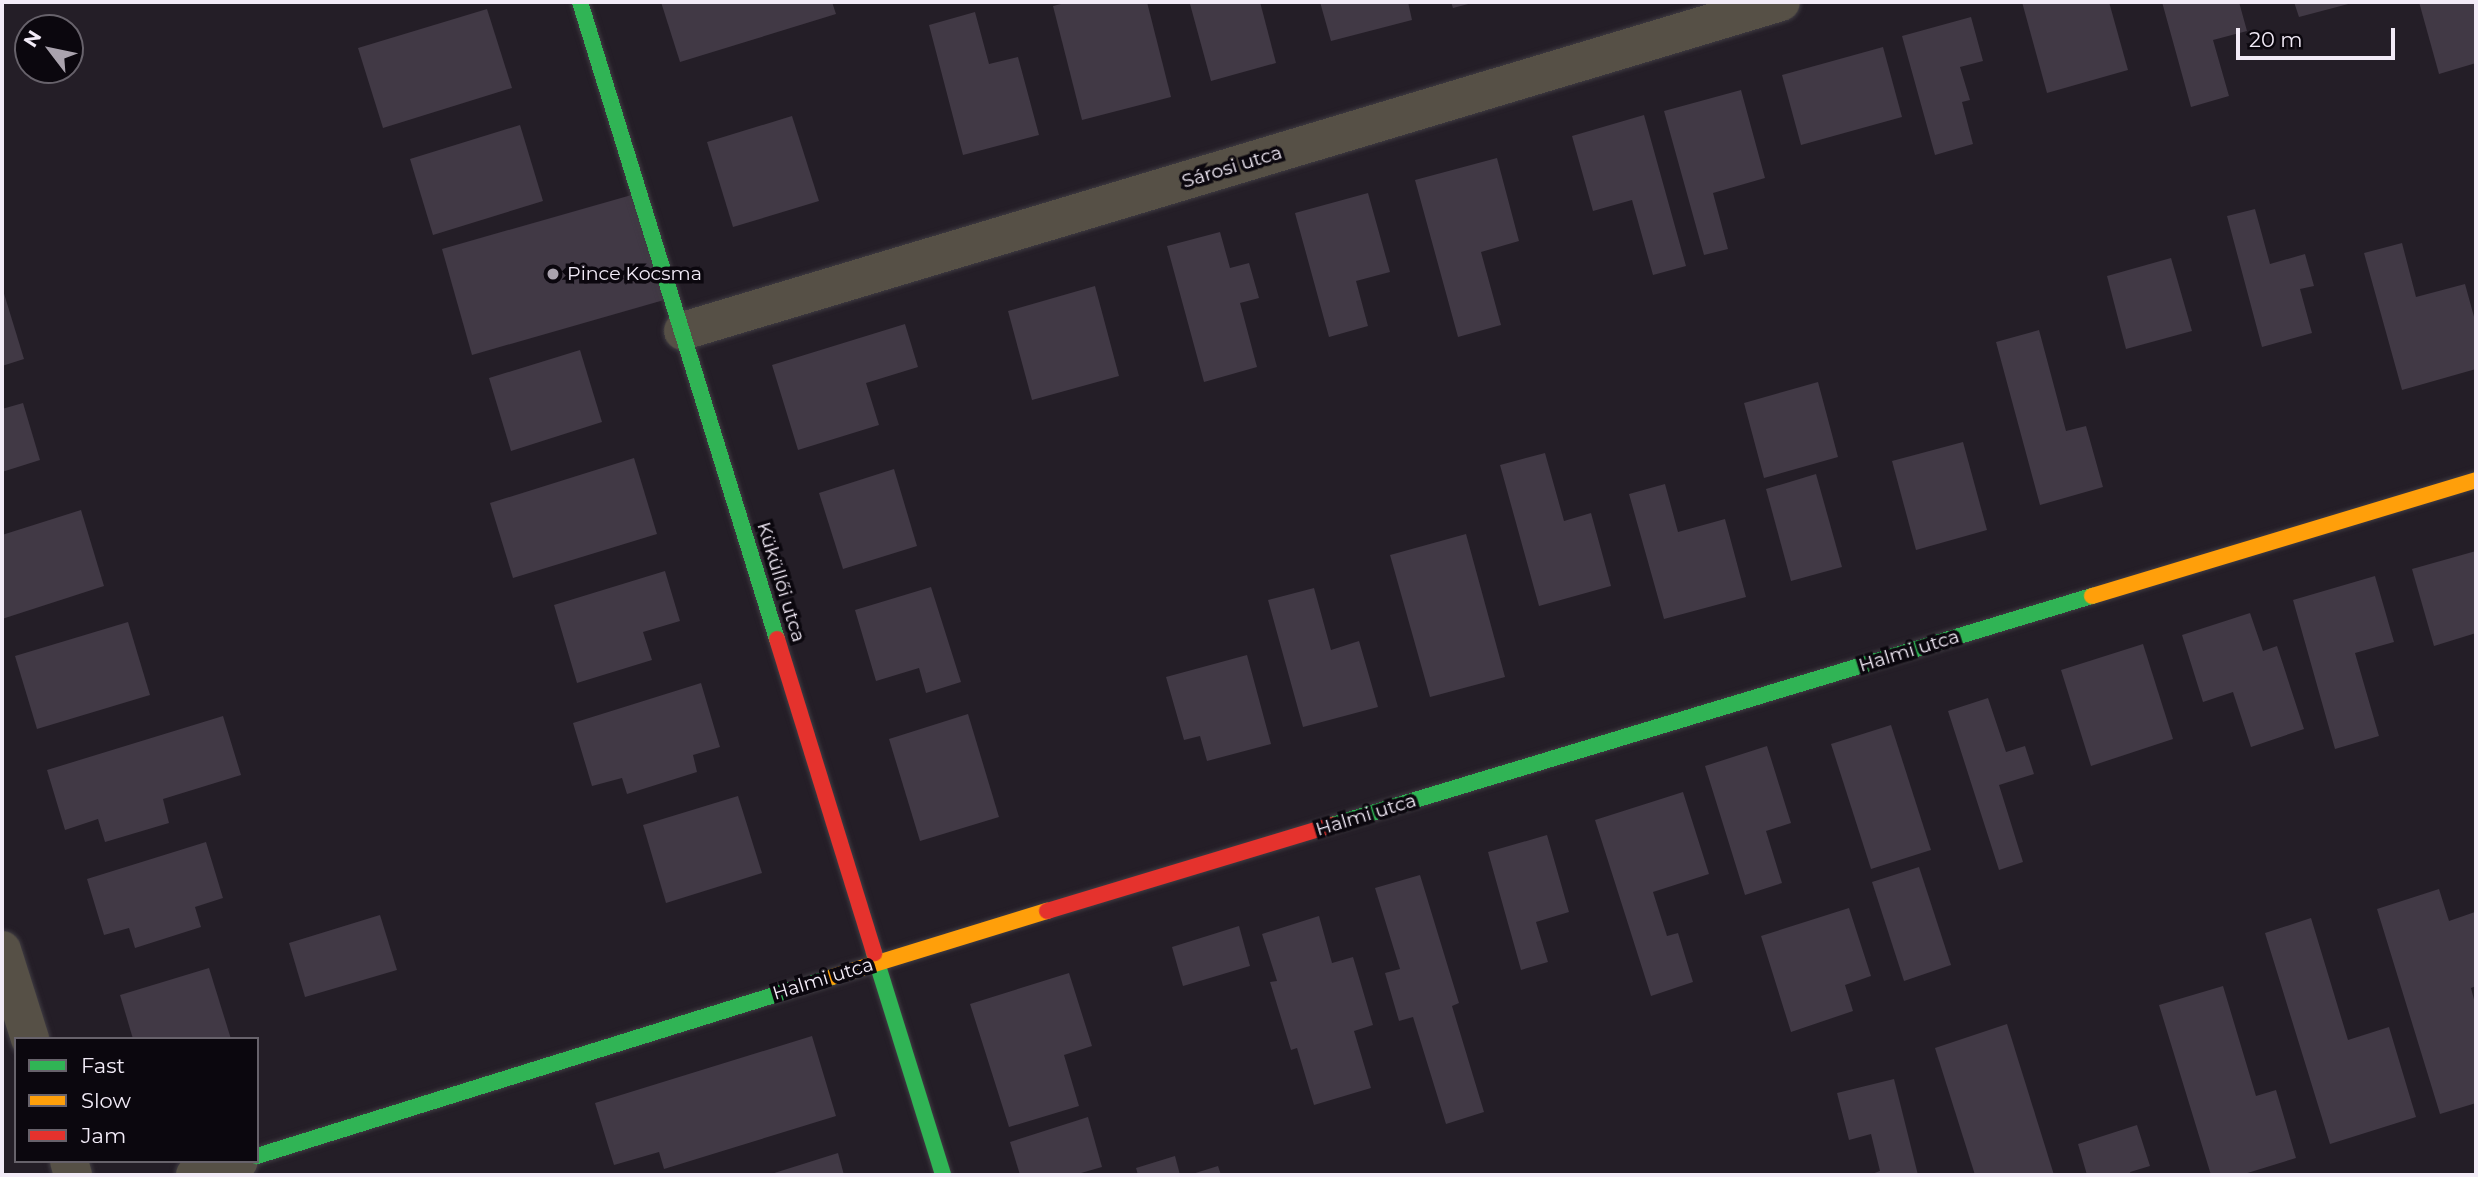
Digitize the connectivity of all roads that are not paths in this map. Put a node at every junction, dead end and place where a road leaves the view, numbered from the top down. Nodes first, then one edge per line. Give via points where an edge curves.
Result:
1 (580, 2) edge
2 (1781, 2) edge
3 (683, 331) junction
4 (2476, 480) edge
5 (2, 950) edge
6 (876, 963) junction
7 (29, 1037) edge
8 (259, 1155) edge
9 (233, 1163) edge
10 (195, 1175) edge
11 (943, 1175) edge

1 - 3 street, Küküllői utca
2 - 3 street, Sárosi utca
3 - 6 street, Küküllői utca
4 - 6 street, Halmi utca
5 - 7 street
6 - 8 street, Halmi utca
6 - 11 street, Küküllői utca
9 - 10 street

